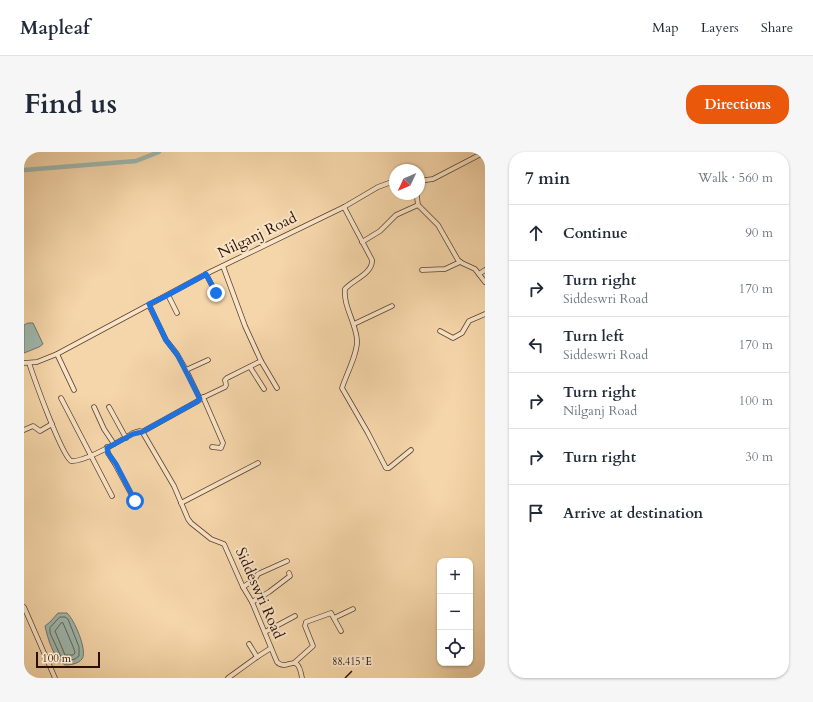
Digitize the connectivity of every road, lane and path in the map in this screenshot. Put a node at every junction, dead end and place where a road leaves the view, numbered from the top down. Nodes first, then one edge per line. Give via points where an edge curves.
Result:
1 (485, 152) edge
2 (425, 180) edge
3 (389, 183) edge
4 (417, 200) edge
5 (418, 205) junction
6 (344, 206) junction
7 (362, 242) junction
8 (460, 262) junction
9 (223, 266) junction
10 (422, 270) dead end
11 (485, 270) edge
12 (206, 274) junction
13 (479, 274) junction
14 (485, 282) edge
15 (216, 293) dead end
16 (168, 295) junction
17 (149, 304) junction
18 (392, 306) dead end
19 (177, 313) dead end
20 (485, 314) edge
21 (354, 324) junction
22 (440, 331) dead end
23 (58, 354) junction
24 (208, 360) dead end
25 (261, 361) junction
26 (24, 362) edge
27 (30, 362) junction
28 (250, 367) junction
29 (186, 370) junction
30 (278, 388) dead end
31 (264, 389) dead end
32 (74, 390) dead end
33 (61, 398) dead end
34 (201, 398) junction
35 (94, 407) dead end
36 (109, 407) dead end
37 (52, 424) junction
38 (24, 430) edge
39 (142, 432) junction
40 (126, 438) junction
41 (114, 444) junction
42 (212, 447) dead end
43 (107, 448) junction
44 (411, 450) dead end
45 (91, 455) junction
46 (258, 463) dead end
47 (112, 496) dead end
48 (135, 501) dead end
49 (181, 503) junction
50 (287, 560) dead end
51 (289, 573) dead end
52 (243, 587) junction
53 (252, 602) junction
54 (24, 607) edge
55 (352, 609) dead end
56 (295, 616) dead end
57 (334, 618) junction
58 (341, 631) dead end
59 (265, 632) junction
60 (249, 644) dead end
61 (272, 648) junction
62 (257, 657) junction
63 (294, 663) junction
64 (55, 678) edge
65 (228, 678) edge
66 (302, 678) edge

1 - 2 street via 433,179
3 - 6 street, Nilganj Road
4 - 5 street
5 - 7 street via 396,215 380,231
5 - 8 street via 438,225
6 - 7 street
6 - 9 street, Nilganj Road
7 - 21 street via 372,260 371,266 345,289
8 - 10 street via 445,269
8 - 13 street via 475,269
9 - 12 street, Nilganj Road
9 - 25 street
11 - 13 street
12 - 15 street
12 - 16 street, Nilganj Road
13 - 14 street
16 - 17 street, Nilganj Road
16 - 19 street
17 - 23 street, Nilganj Road
17 - 29 street via 166,340
18 - 21 street
20 - 22 street via 469,321 462,333 453,338
21 - 44 street via 357,343 343,390 386,468
23 - 27 street, Nilganj Road
23 - 32 street
24 - 29 street
25 - 28 street
25 - 30 street
26 - 27 street, Nilganj Road
27 - 37 street
28 - 31 street
28 - 34 street via 226,379 225,387
29 - 34 street
33 - 45 street
34 - 39 street
34 - 42 street via 223,443 221,448
35 - 41 street
36 - 40 street
37 - 38 street via 40,431 33,426
37 - 45 street via 69,459 75,462
39 - 40 street
39 - 49 street, Siddeswri Road via 174,486
40 - 41 street
41 - 43 street
43 - 45 street
43 - 48 street
45 - 47 street
46 - 49 street
49 - 52 street, Siddeswri Road via 191,523 211,539 224,544
50 - 52 street via 258,574
51 - 53 street via 289,578
52 - 53 street, Siddeswri Road
53 - 59 street, Siddeswri Road
54 - 64 street
55 - 57 street
56 - 59 street
57 - 58 street
57 - 63 street via 330,613 305,623 313,646
59 - 61 street, Siddeswri Road
60 - 62 street
61 - 62 street
61 - 63 street, Siddeswri Road via 278,664
62 - 65 street
63 - 66 street via 300,668

